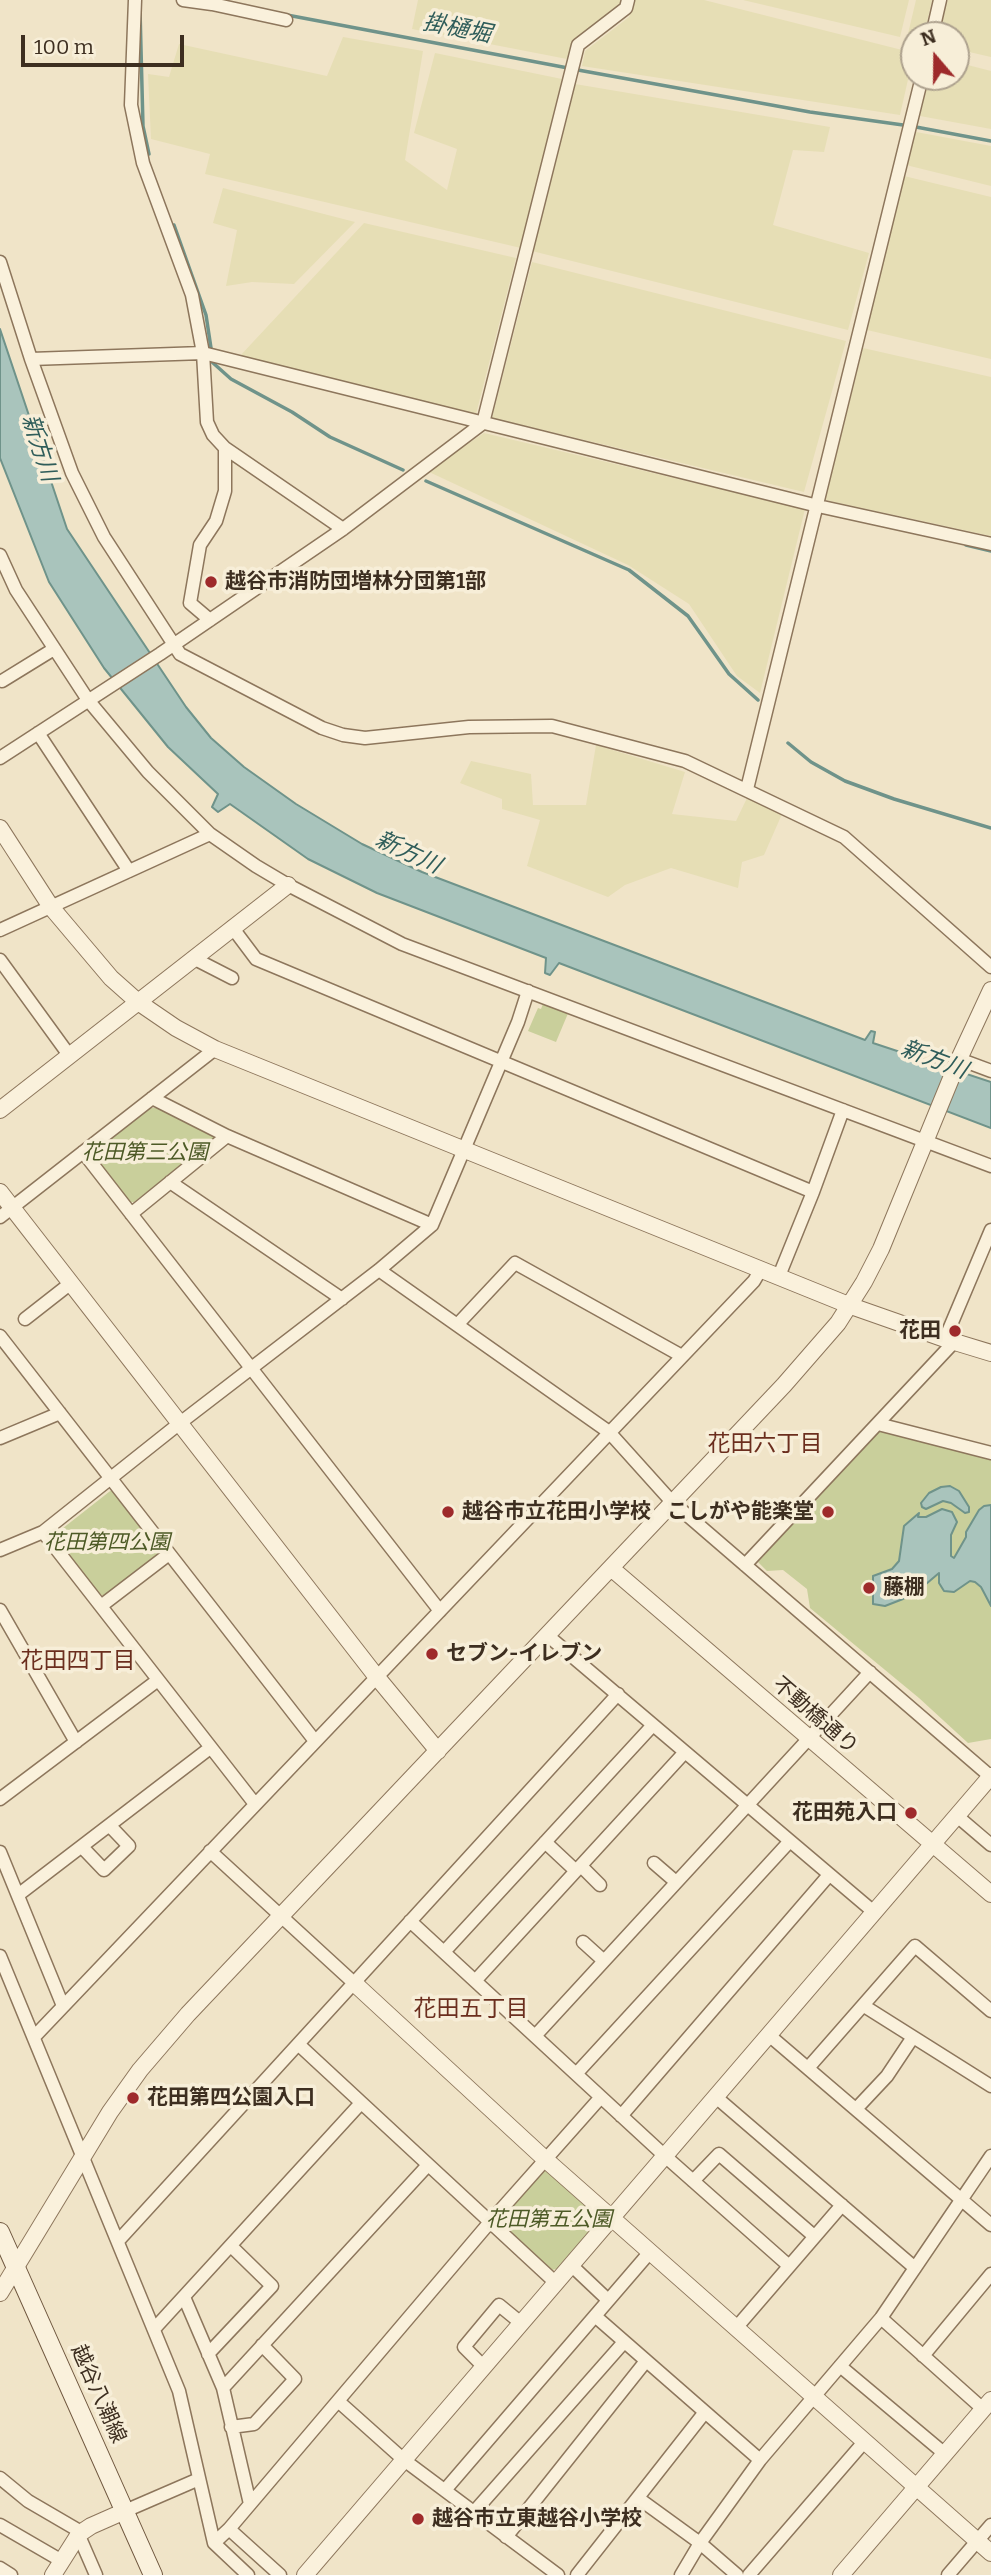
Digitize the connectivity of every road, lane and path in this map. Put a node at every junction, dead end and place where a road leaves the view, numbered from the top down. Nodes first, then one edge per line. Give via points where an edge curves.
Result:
1 (183, 0) edge
2 (628, 0) edge
3 (940, 0) edge
4 (134, 1) edge
5 (286, 20) dead end
6 (935, 21) edge
7 (919, 91) edge
8 (0, 262) edge
9 (203, 353) junction
10 (31, 359) junction
11 (483, 423) junction
12 (225, 448) junction
13 (818, 506) junction
14 (343, 529) junction
15 (991, 544) edge
16 (0, 555) edge
17 (210, 620) junction
18 (173, 645) junction
19 (54, 649) junction
20 (2, 681) dead end
21 (88, 701) junction
22 (38, 733) junction
23 (0, 758) edge
24 (747, 789) junction
25 (0, 828) edge
26 (210, 834) junction
27 (129, 871) junction
28 (288, 885) junction
29 (51, 907) junction
30 (232, 927) junction
31 (0, 930) edge
32 (193, 958) junction
33 (0, 960) edge
34 (991, 967) edge
35 (232, 978) dead end
36 (991, 990) edge
37 (528, 991) junction
38 (138, 1002) junction
39 (215, 1049) junction
40 (69, 1055) junction
41 (959, 1059) junction
42 (500, 1061) junction
43 (991, 1071) edge
44 (152, 1098) junction
45 (0, 1110) edge
46 (843, 1110) junction
47 (227, 1136) junction
48 (927, 1142) junction
49 (464, 1149) junction
50 (83, 1152) junction
51 (991, 1166) edge
52 (170, 1182) junction
53 (0, 1192) edge
54 (813, 1192) junction
55 (6, 1212) edge
56 (131, 1214) junction
57 (432, 1224) junction
58 (991, 1230) edge
59 (985, 1261) edge
60 (761, 1269) junction
61 (379, 1270) junction
62 (779, 1276) junction
63 (71, 1283) junction
64 (342, 1299) junction
65 (850, 1306) junction
66 (25, 1319) dead end
67 (457, 1325) junction
68 (0, 1336) edge
69 (950, 1341) junction
70 (991, 1353) edge
71 (6, 1354) edge
72 (682, 1356) junction
73 (251, 1368) junction
74 (60, 1413) junction
75 (180, 1423) junction
76 (878, 1424) junction
77 (608, 1432) junction
78 (0, 1438) edge
79 (991, 1452) edge
80 (111, 1478) junction
81 (672, 1502) junction
82 (43, 1532) junction
83 (0, 1550) edge
84 (169, 1554) junction
85 (746, 1565) junction
86 (611, 1568) junction
87 (101, 1606) junction
88 (0, 1610) edge
89 (440, 1611) junction
90 (547, 1634) junction
91 (870, 1672) junction
92 (376, 1676) junction
93 (158, 1679) junction
94 (618, 1694) junction
95 (653, 1725) junction
96 (809, 1738) junction
97 (315, 1741) junction
98 (76, 1742) junction
99 (210, 1748) junction
100 (438, 1751) junction
101 (685, 1752) junction
102 (991, 1776) edge
103 (0, 1799) edge
104 (255, 1804) junction
105 (747, 1805) junction
106 (957, 1816) junction
107 (110, 1826) junction
108 (790, 1841) junction
109 (545, 1842) junction
110 (933, 1845) junction
111 (991, 1845) edge
112 (82, 1847) junction
113 (210, 1851) junction
114 (0, 1852) edge
115 (654, 1863) dead end
116 (578, 1868) junction
117 (829, 1875) junction
118 (676, 1882) junction
119 (600, 1885) dead end
120 (18, 1895) junction
121 (991, 1895) edge
122 (875, 1913) junction
123 (281, 1916) junction
124 (410, 1921) junction
125 (583, 1942) dead end
126 (444, 1952) junction
127 (0, 1956) edge
128 (604, 1961) junction
129 (475, 1981) junction
130 (354, 1983) junction
131 (63, 2006) junction
132 (864, 2007) junction
133 (991, 2011) edge
134 (535, 2036) junction
135 (770, 2036) junction
136 (33, 2037) junction
137 (913, 2037) junction
138 (298, 2044) junction
139 (808, 2068) junction
140 (576, 2074) junction
141 (991, 2086) edge
142 (601, 2097) junction
143 (717, 2098) junction
144 (362, 2103) junction
145 (856, 2109) junction
146 (621, 2116) junction
147 (82, 2154) junction
148 (991, 2156) edge
149 (666, 2157) junction
150 (546, 2160) junction
151 (428, 2165) junction
152 (693, 2181) junction
153 (962, 2200) junction
154 (842, 2206) junction
155 (611, 2217) junction
156 (490, 2222) junction
157 (991, 2225) edge
158 (0, 2232) edge
159 (814, 2236) junction
160 (118, 2241) junction
161 (231, 2246) junction
162 (650, 2252) junction
163 (571, 2265) junction
164 (788, 2265) junction
165 (16, 2267) junction
166 (915, 2268) junction
167 (991, 2274) edge
168 (556, 2283) junction
169 (0, 2293) edge
170 (184, 2297) junction
171 (608, 2300) junction
172 (595, 2316) junction
173 (881, 2318) junction
174 (522, 2323) junction
175 (155, 2328) junction
176 (736, 2328) junction
177 (624, 2342) junction
178 (262, 2345) junction
179 (208, 2354) junction
180 (923, 2356) junction
181 (646, 2361) junction
182 (840, 2366) junction
183 (484, 2367) junction
184 (223, 2388) junction
185 (813, 2397) junction
186 (338, 2401) junction
187 (987, 2404) edge
188 (705, 2412) junction
189 (231, 2427) junction
190 (864, 2442) junction
191 (945, 2454) junction
192 (404, 2460) junction
193 (760, 2460) junction
194 (199, 2479) junction
195 (1, 2482) edge
196 (916, 2488) junction
197 (445, 2490) junction
198 (638, 2498) junction
199 (250, 2504) junction
200 (125, 2511) junction
201 (474, 2512) junction
202 (0, 2525) edge
203 (991, 2525) edge
204 (229, 2529) junction
205 (79, 2534) junction
206 (506, 2537) junction
207 (977, 2541) junction
208 (214, 2543) junction
209 (700, 2543) junction
210 (991, 2553) edge
211 (0, 2568) edge
212 (57, 2568) edge
213 (11, 2575) edge
214 (96, 2575) edge
215 (153, 2575) edge
216 (248, 2575) edge
217 (280, 2575) edge
218 (305, 2575) edge
219 (558, 2575) edge
220 (577, 2575) edge
221 (681, 2575) edge
222 (737, 2575) edge
223 (749, 2575) edge
224 (841, 2575) edge
225 (948, 2575) edge

1 - 5 street
2 - 11 street via 626,8 578,46
3 - 6 street
4 - 9 street via 131,104 146,170 192,295
7 - 13 street
8 - 10 street
9 - 10 street
9 - 11 street
9 - 12 street via 207,422
10 - 18 street via 72,473 104,537
11 - 13 street
11 - 14 street
12 - 14 street
12 - 17 street via 225,491 216,521 200,545 190,603
13 - 15 street
13 - 24 street
14 - 17 street
16 - 19 street via 16,590
17 - 18 street
18 - 21 street
18 - 24 street via 180,654 343,735 365,738 469,727 552,726 685,761
19 - 20 street
19 - 21 street
21 - 22 street
21 - 26 street via 148,772
22 - 23 street
22 - 27 street
24 - 34 street via 844,837
25 - 29 street
26 - 27 street
26 - 28 street
27 - 29 street
28 - 30 street
28 - 37 street via 402,944
29 - 31 street
29 - 38 street via 102,968
30 - 32 street
30 - 42 street via 256,960
32 - 35 street
32 - 38 street
33 - 40 street
36 - 41 street
37 - 42 street
37 - 46 street
38 - 39 street
38 - 40 street
39 - 44 street
39 - 49 street
40 - 45 street
41 - 43 street
41 - 48 street
42 - 49 street
42 - 54 street
44 - 47 street
44 - 50 street
46 - 48 street
46 - 54 street
47 - 52 street
47 - 57 street
48 - 51 street
48 - 65 street via 881,1249
49 - 57 street
49 - 60 street
50 - 55 street
50 - 56 street
52 - 56 street
52 - 64 street
53 - 55 street
54 - 62 street
55 - 63 street
56 - 73 street
57 - 61 street
58 - 59 street
59 - 69 street
60 - 62 street
60 - 72 street
61 - 64 street
61 - 67 street
62 - 65 street
63 - 66 street
63 - 75 street
64 - 73 street
65 - 69 street
65 - 81 street via 816,1349
67 - 72 street via 516,1264
67 - 77 street
68 - 71 street
69 - 70 street
69 - 76 street
71 - 74 street
72 - 77 street
73 - 75 street
73 - 89 street
74 - 78 street
74 - 80 street
75 - 80 street
75 - 92 street
76 - 79 street
76 - 85 street
77 - 81 street
77 - 89 street
80 - 82 street
80 - 84 street
81 - 85 street
81 - 86 street
82 - 83 street
82 - 87 street
84 - 87 street
84 - 97 street
85 - 91 street
86 - 90 street
86 - 96 street, 不動橋通り
87 - 93 street
88 - 98 street
89 - 92 street
90 - 94 street
90 - 100 street
91 - 96 street
91 - 102 street
92 - 97 street
92 - 100 street
93 - 98 street
93 - 99 street
94 - 95 street
94 - 124 street
95 - 101 street
95 - 109 street
96 - 105 street
96 - 110 street, 不動橋通り
97 - 104 street
98 - 103 street
99 - 104 street
99 - 107 street
100 - 123 street
101 - 105 street
101 - 116 street
102 - 106 street
104 - 113 street
105 - 108 street
105 - 118 street
106 - 110 street
106 - 111 street
107 - 112 street
107 - 112 street via 129,1846 104,1870
108 - 117 street
108 - 140 street
109 - 116 street
109 - 126 street
110 - 121 street, 不動橋通り
110 - 122 street
112 - 120 street
113 - 123 street
113 - 131 street
114 - 120 street
115 - 118 street
116 - 119 street
116 - 129 street
117 - 122 street
117 - 146 street
118 - 128 street
120 - 131 street
122 - 135 street
123 - 130 street
123 - 147 street via 158,2049
124 - 126 street
124 - 130 street
125 - 128 street
126 - 129 street
127 - 136 street
128 - 134 street
129 - 134 street
130 - 138 street
130 - 150 street
131 - 136 street
132 - 133 street via 915,1946
132 - 137 street
132 - 139 street
134 - 140 street
135 - 139 street
135 - 143 street
136 - 147 street
137 - 141 street
137 - 145 street via 887,2076
138 - 144 street
138 - 160 street
139 - 145 street
140 - 142 street
142 - 146 street
142 - 150 street
143 - 149 street
143 - 154 street
144 - 151 street
144 - 161 street
145 - 153 street
146 - 149 street
147 - 160 street
147 - 165 street
148 - 153 street
149 - 152 street
149 - 155 street
150 - 155 street
150 - 156 street
151 - 156 street
151 - 178 street
152 - 159 street via 719,2154
152 - 164 street
153 - 157 street
153 - 166 street
154 - 159 street
154 - 166 street
155 - 162 street
155 - 163 street
156 - 168 street
156 - 186 street
158 - 165 main road, 越谷八潮線
159 - 164 street
160 - 175 street
161 - 170 street
161 - 179 street via 272,2286
162 - 171 street
162 - 176 street
163 - 168 street
163 - 171 street
164 - 176 street
165 - 169 street
165 - 200 main road, 越谷八潮線
166 - 173 street
167 - 180 street
168 - 174 street
170 - 175 street
170 - 179 street
171 - 172 street
172 - 177 street
172 - 197 street
173 - 180 street
173 - 182 street
174 - 183 street
174 - 183 street via 499,2305 464,2347
175 - 194 street via 179,2391
176 - 185 street
177 - 181 street
177 - 201 street
178 - 184 street
178 - 189 street via 295,2379 254,2424
179 - 184 street
180 - 187 street
181 - 188 street
181 - 206 street
182 - 185 street
182 - 191 street
183 - 192 street
184 - 189 street
185 - 190 street
185 - 193 street
186 - 192 street
186 - 199 street
187 - 191 street
188 - 193 street
188 - 198 street
189 - 199 street
190 - 196 street
190 - 223 street
191 - 196 street
192 - 197 street
192 - 218 street
193 - 209 street
194 - 200 street
194 - 208 street
195 - 205 street
196 - 207 street
196 - 224 street
197 - 201 street
198 - 209 street
198 - 220 street
199 - 204 street
200 - 205 street
200 - 215 main road, 越谷八潮線
201 - 206 street
202 - 212 street
203 - 207 street
204 - 208 street
204 - 217 street
205 - 212 street
205 - 214 street
206 - 219 street
207 - 210 street
207 - 225 street
208 - 216 street
209 - 221 street
209 - 222 street
211 - 213 street

